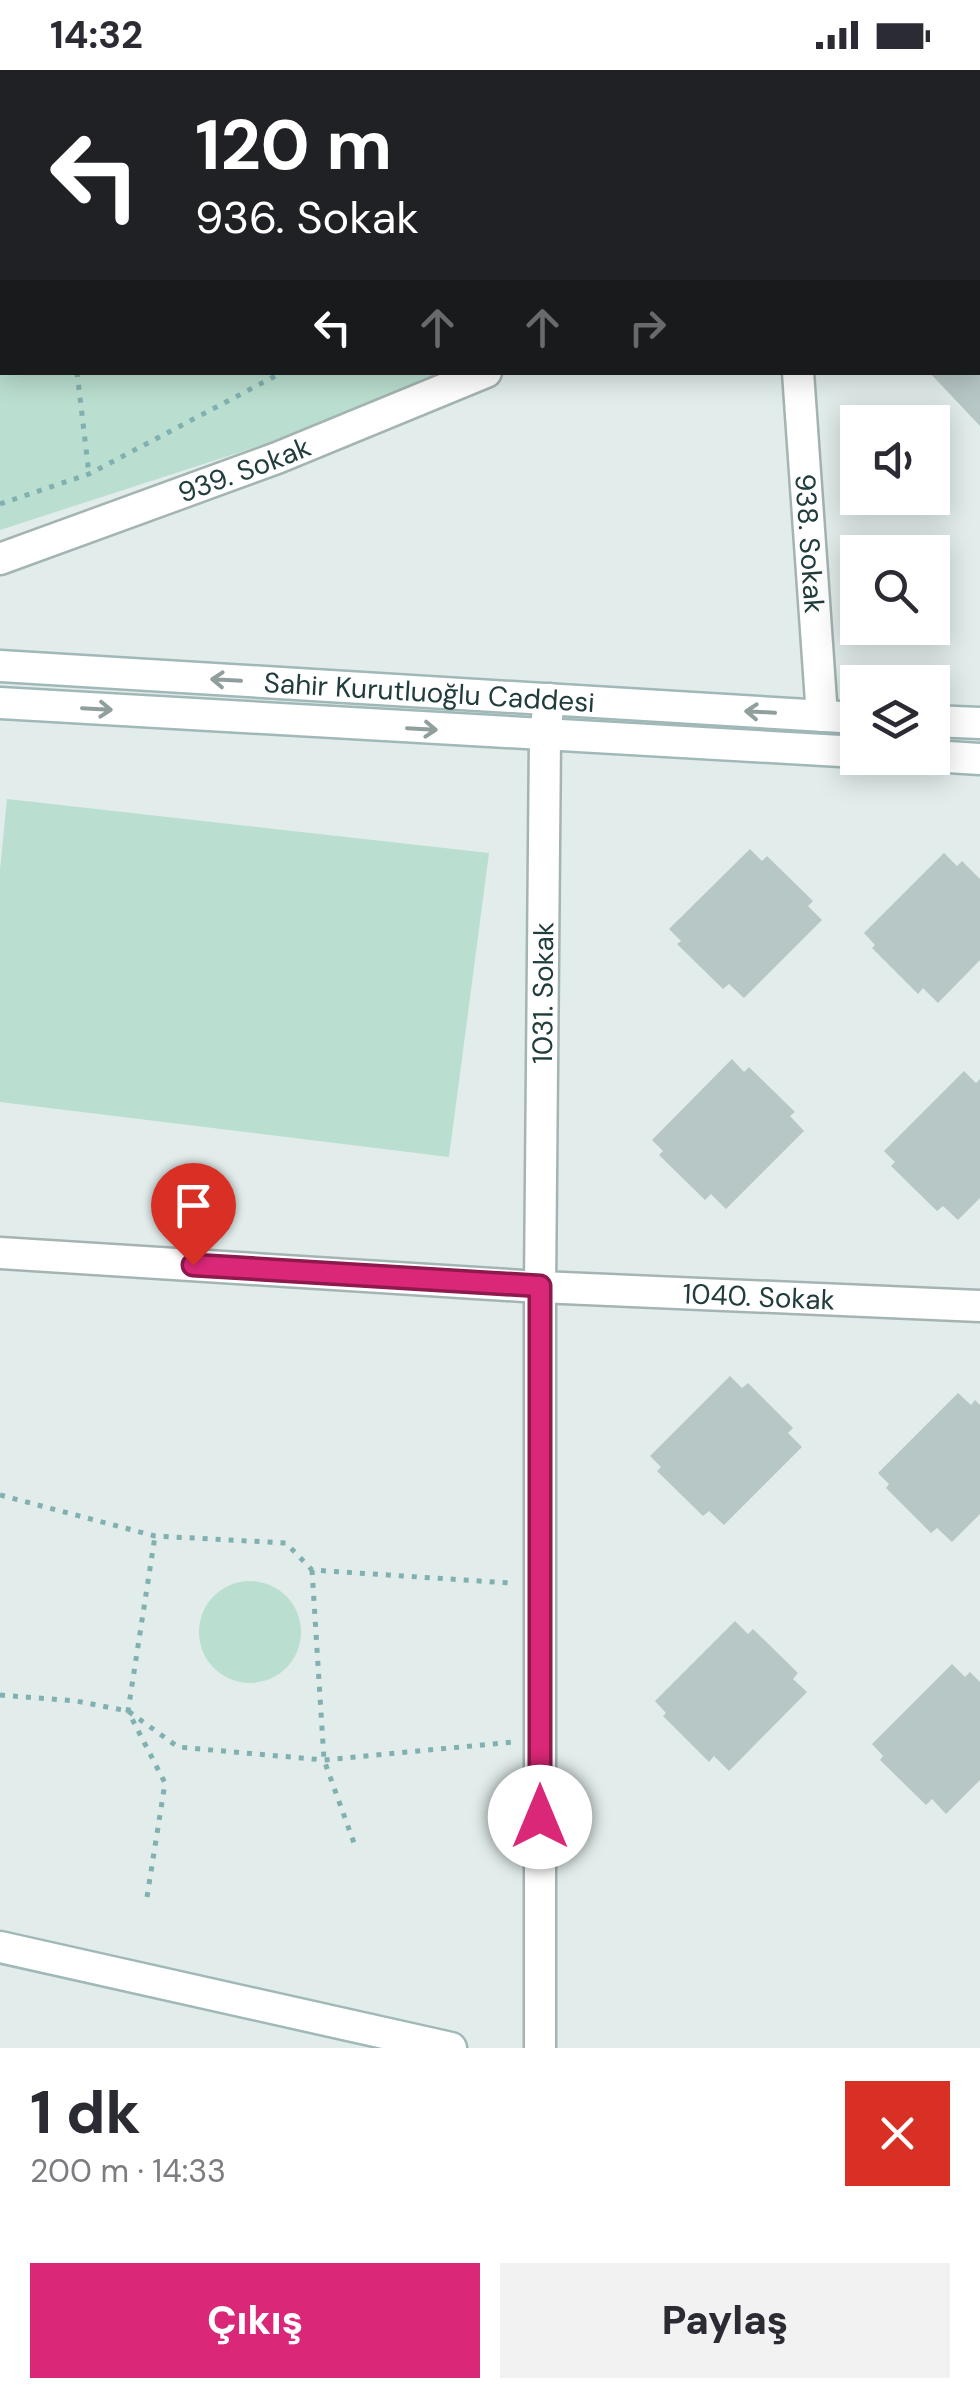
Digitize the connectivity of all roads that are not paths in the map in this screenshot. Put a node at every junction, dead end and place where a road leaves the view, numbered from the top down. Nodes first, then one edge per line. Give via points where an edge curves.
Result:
1 (479, 375) edge
2 (798, 375) edge
3 (0, 558) edge
4 (0, 666) edge
5 (548, 700) junction
6 (0, 703) edge
7 (822, 716) junction
8 (840, 717) edge
9 (950, 722) edge
10 (980, 723) edge
11 (545, 736) junction
12 (840, 751) edge
13 (950, 757) edge
14 (980, 759) edge
15 (0, 1254) edge
16 (540, 1286) junction
17 (980, 1306) edge
18 (0, 1947) edge
19 (451, 2048) edge
20 (540, 2048) edge

1 - 3 street, 939. Sokak via 277,458
2 - 7 street, 938. Sokak
5 -> 4 street, Sahir Kurutluoğlu Caddesi
7 -> 5 street, Sahir Kurutluoğlu Caddesi
5 - 11 street, 1031. Sokak
6 -> 11 street, Sahir Kurutluoğlu Caddesi
7 - 8 street, Sahir Kurutluoğlu Caddesi
9 - 10 street
11 - 12 street, Sahir Kurutluoğlu Caddesi
11 - 16 street, 1031. Sokak
13 - 14 street
15 - 16 street, 1040. Sokak
16 - 17 street, 1040. Sokak
16 - 20 street, 1031. Sokak
18 - 19 street

